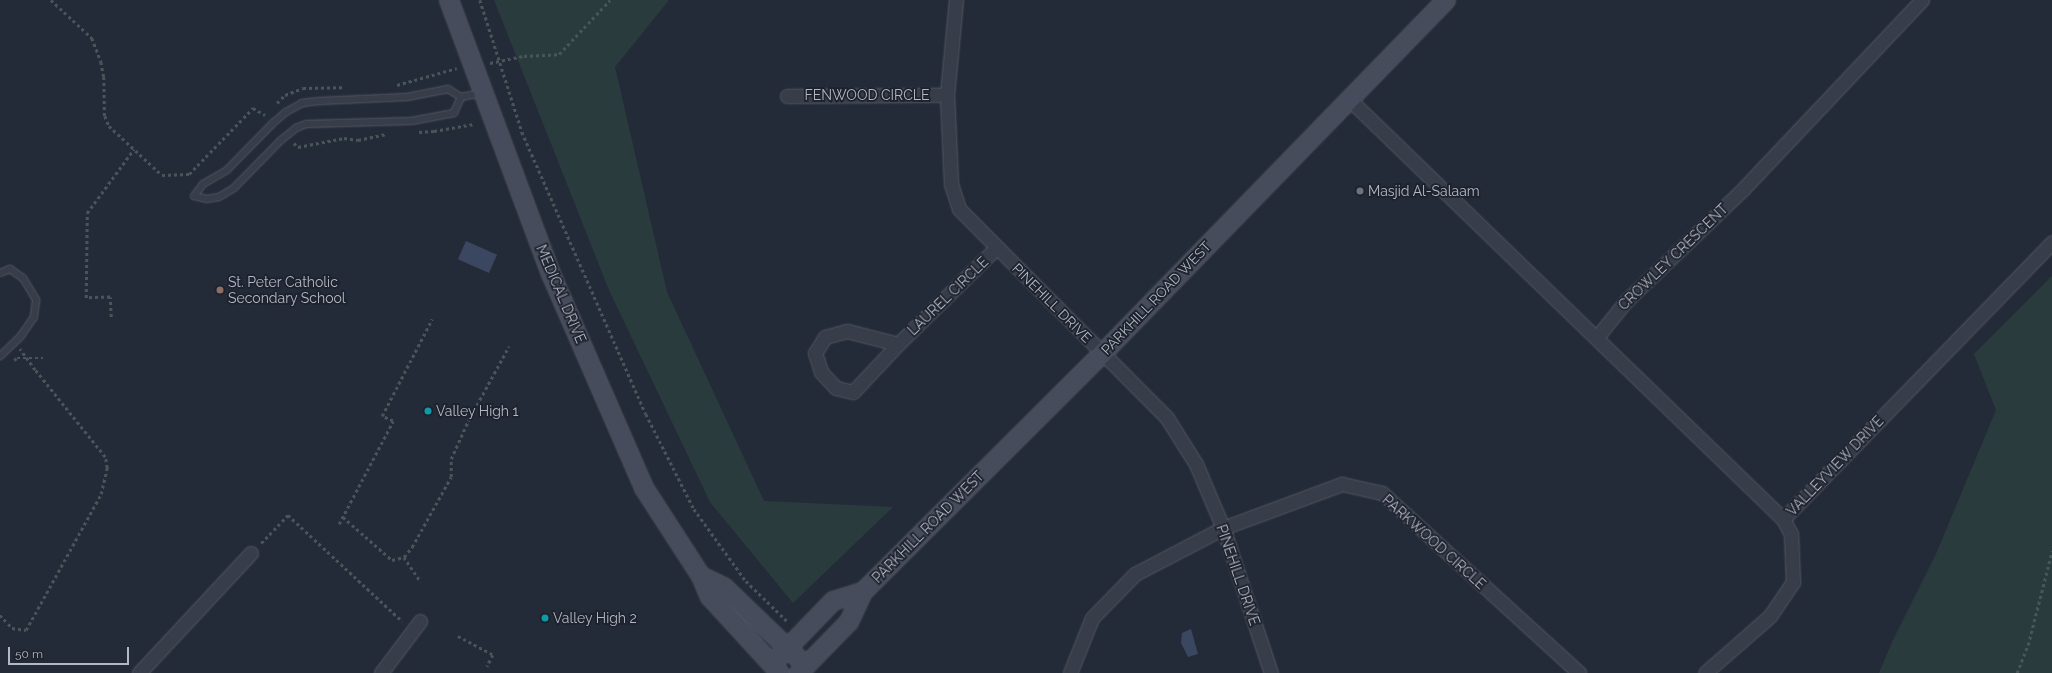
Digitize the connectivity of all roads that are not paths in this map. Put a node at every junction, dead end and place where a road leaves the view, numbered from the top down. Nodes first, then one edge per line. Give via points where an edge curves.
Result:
1 (449, 0) edge
2 (956, 0) edge
3 (1446, 0) edge
4 (1922, 0) edge
5 (484, 93) junction
6 (946, 95) junction
7 (787, 96) dead end
8 (461, 97) junction
9 (1349, 99) junction
10 (2052, 242) edge
11 (996, 248) junction
12 (0, 274) edge
13 (1597, 337) junction
14 (898, 344) junction
15 (1103, 353) junction
16 (0, 356) edge
17 (1783, 519) junction
18 (1223, 528) junction
19 (251, 553) road end
20 (701, 576) junction
21 (863, 592) junction
22 (417, 626) road end
23 (788, 649) junction
24 (771, 670) edge
25 (802, 670) edge
26 (139, 673) edge
27 (381, 673) edge
28 (1070, 673) edge
29 (1271, 673) edge
30 (1579, 673) edge
31 (1705, 673) edge

1 - 5 main road, MEDICAL DRIVE
2 - 6 street, PINEHILL DRIVE
3 - 9 main road, PARKHILL ROAD WEST
4 - 13 street, CROWLEY CRESCENT via 1744,188 1626,300
5 - 8 lane
5 - 20 main road, MEDICAL DRIVE via 551,274 644,488
6 - 7 street, FENWOOD CIRCLE
6 - 11 street, PINEHILL DRIVE via 951,184 959,209
8 - 8 lane via 448,89 407,97 302,104 286,112 273,123 227,170 203,184 194,196 213,198 234,188 282,140 296,128 306,124 412,121 454,113
9 - 13 street
9 - 15 main road, PARKHILL ROAD WEST
10 - 17 street, VALLEYVIEW DRIVE
11 - 14 street, LAUREL CIRCLE
11 - 15 street, PINEHILL DRIVE
12 - 16 lane via 10,269 23,278 36,300 34,317 15,342
13 - 17 street, VALLEYVIEW DRIVE
14 - 14 street, LAUREL CIRCLE via 847,331 825,337 815,354 821,372 836,388 853,392
15 - 18 street, PINEHILL DRIVE via 1167,418 1196,464
15 - 21 main road, PARKHILL ROAD WEST
17 - 31 street via 1791,534 1793,582 1770,616
18 - 28 street, PARKWOOD CIRCLE via 1135,574 1092,618
18 - 29 street, PINEHILL DRIVE
18 - 30 street, PARKWOOD CIRCLE via 1342,484 1382,493
19 - 26 street
20 - 23 main road, MEDICAL DRIVE via 724,588
20 - 24 main road, MEDICAL DRIVE via 710,597
21 - 23 main road, PARKHILL ROAD WEST via 833,601
21 - 25 main road, PARKHILL ROAD WEST via 849,622
22 - 27 street
23 - 24 main road, PARKHILL ROAD WEST
23 - 25 main road, MEDICAL DRIVE

